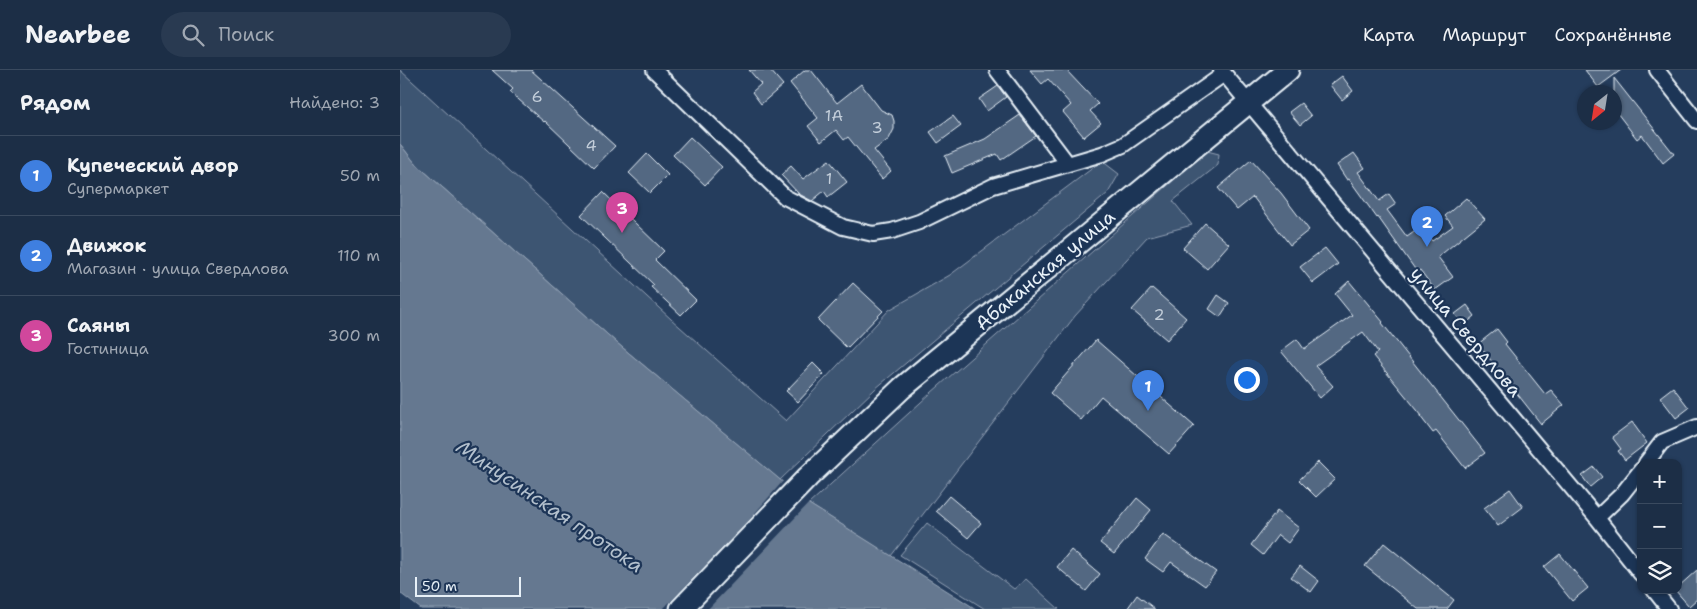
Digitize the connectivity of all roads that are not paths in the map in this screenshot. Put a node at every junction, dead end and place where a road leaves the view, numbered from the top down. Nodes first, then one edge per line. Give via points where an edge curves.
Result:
1 (654, 70) edge
2 (997, 70) edge
3 (1288, 70) edge
4 (1656, 70) edge
5 (1223, 72) edge
6 (1248, 102) junction
7 (1697, 121) edge
8 (1068, 164) junction
9 (1697, 427) edge
10 (1649, 459) edge
11 (1637, 475) edge
12 (1597, 518) junction
13 (1637, 569) edge
14 (1657, 594) edge
15 (681, 609) edge
16 (1669, 609) edge

1 - 8 street via 785,198 843,227 873,234 919,222 994,186
2 - 8 street
3 - 6 main road, Абаканская улица
4 - 7 street
5 - 6 street, улица Свердлова
5 - 8 street via 1123,146
6 - 12 street, улица Свердлова
6 - 15 main road, Абаканская улица via 902,388 808,477
9 - 10 street via 1662,442
11 - 12 street
12 - 13 street, улица Свердлова
14 - 16 street

